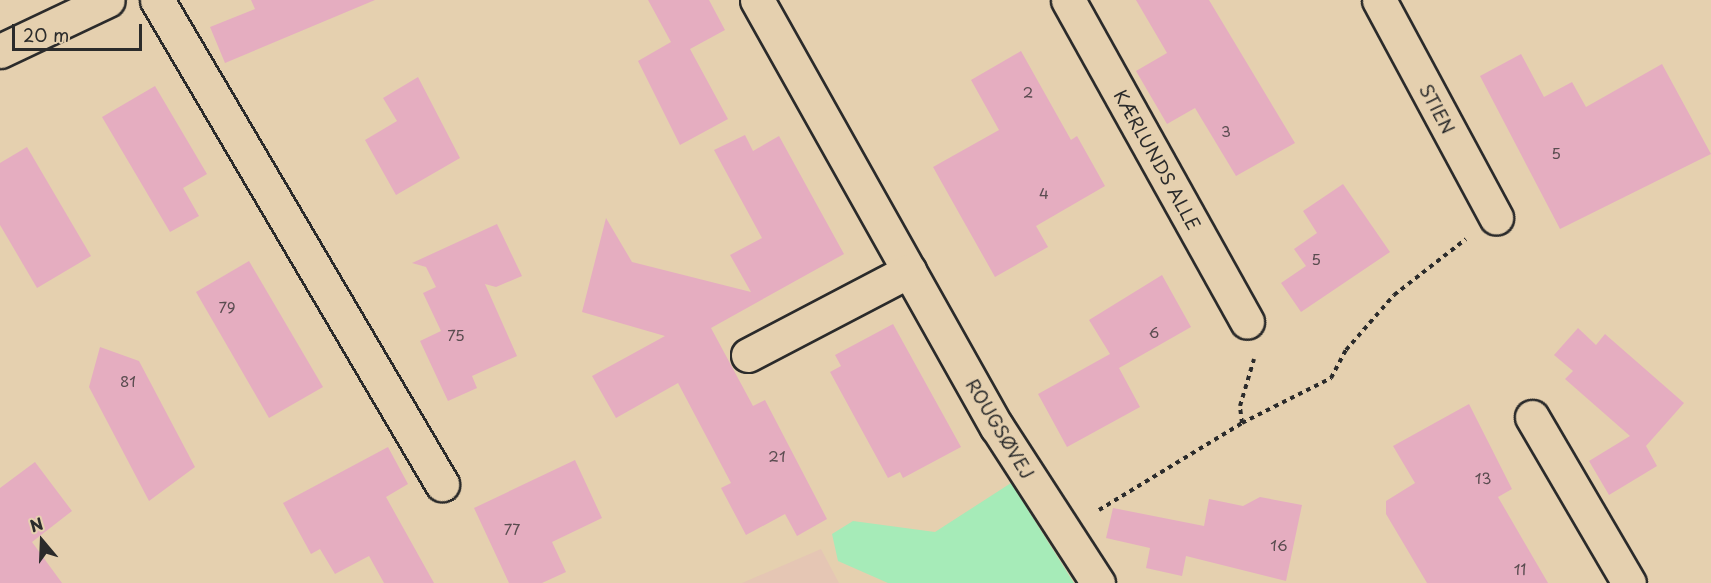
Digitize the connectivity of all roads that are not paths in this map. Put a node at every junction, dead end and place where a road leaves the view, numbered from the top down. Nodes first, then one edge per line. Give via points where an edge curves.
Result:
1 (108, 0) edge
2 (157, 0) edge
3 (757, 0) edge
4 (1068, 0) edge
5 (1379, 0) edge
6 (0, 51) edge
7 (1496, 218) road end
8 (909, 271) junction
9 (1247, 321) dead end
10 (748, 355) dead end
11 (1532, 417) dead end
12 (442, 484) dead end
13 (1098, 583) edge
14 (1629, 583) edge

1 - 6 street
2 - 12 street
3 - 8 street, ROUGSØVEJ
4 - 9 street, KÆRLUNDS ALLE
5 - 7 street, STIEN
8 - 10 street
8 - 13 street, ROUGSØVEJ via 997,427
11 - 14 street

